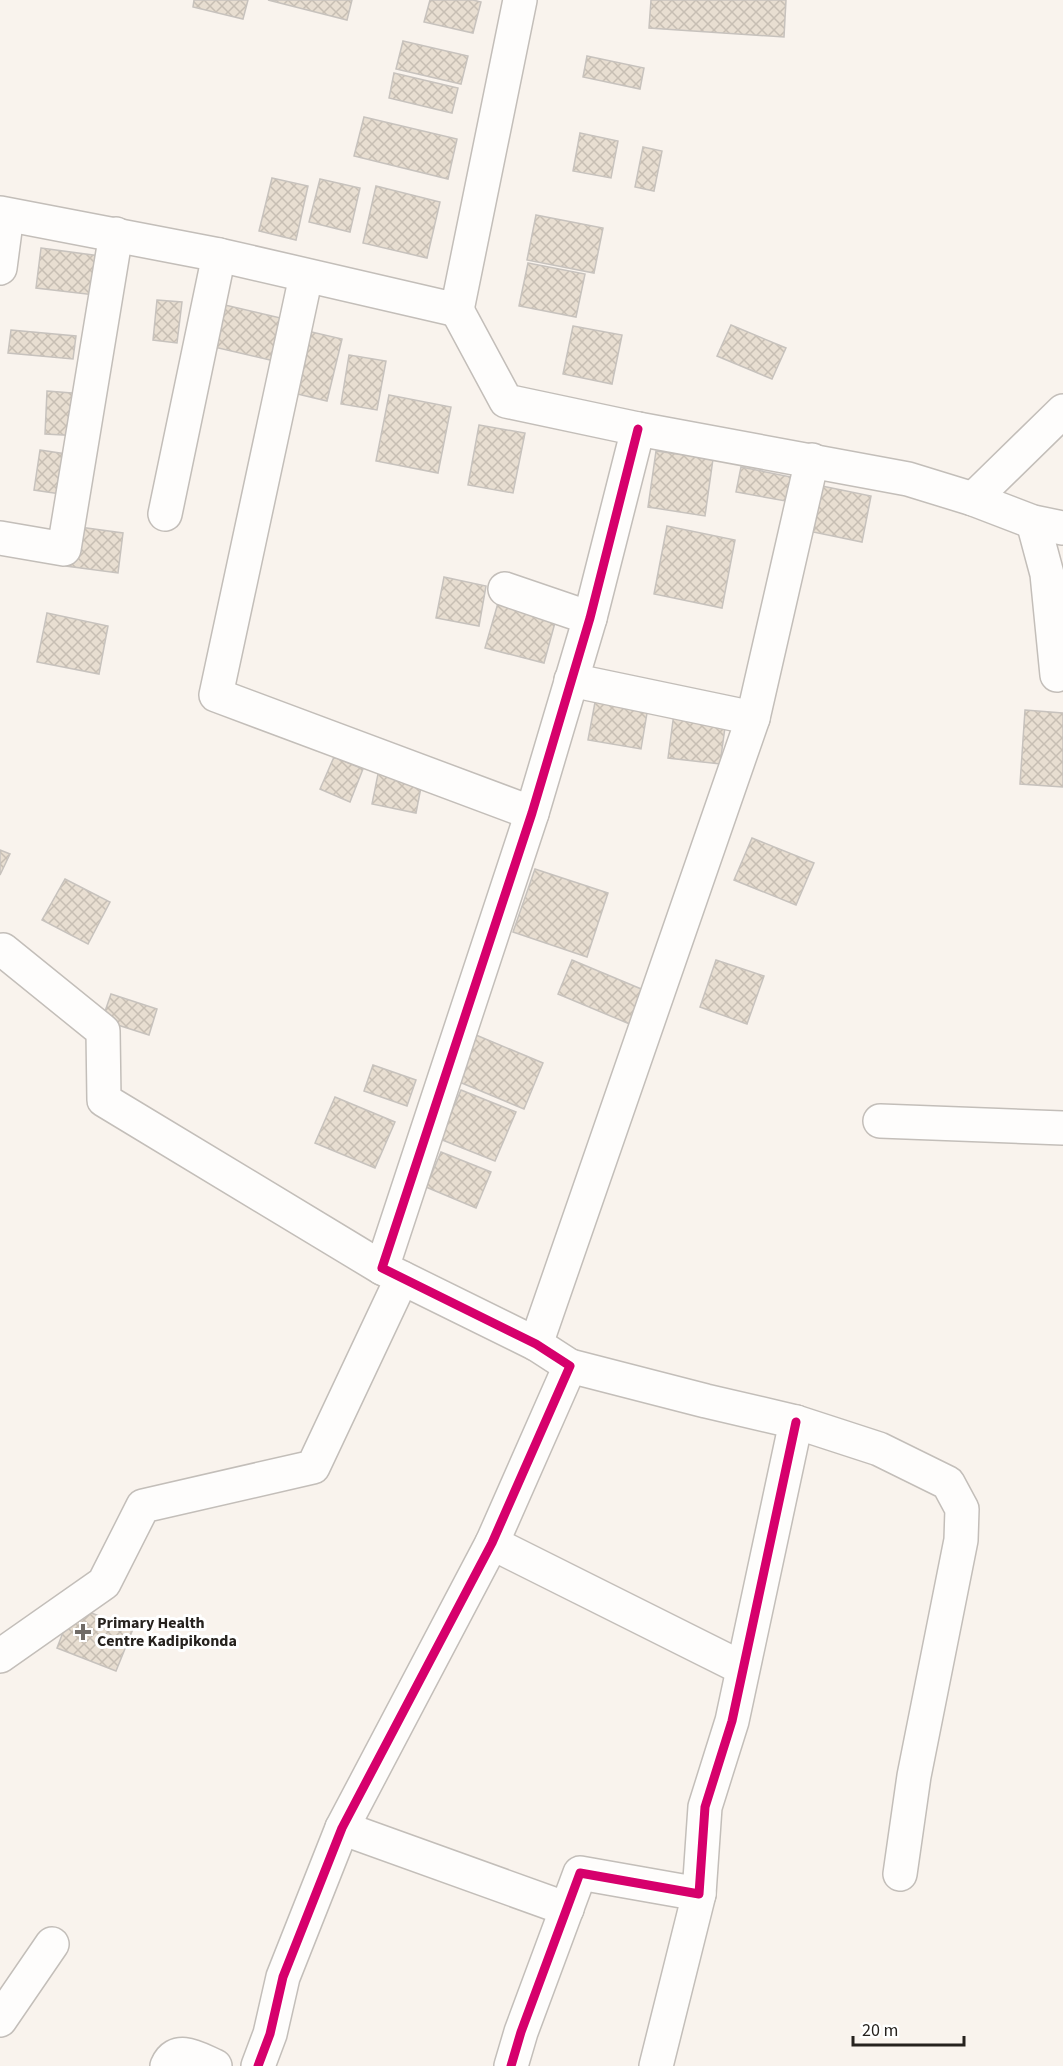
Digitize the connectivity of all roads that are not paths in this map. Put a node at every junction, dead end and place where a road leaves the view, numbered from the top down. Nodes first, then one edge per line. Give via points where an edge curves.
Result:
1 (520, 0) edge
2 (4, 214) edge
3 (116, 234) junction
4 (219, 255) junction
5 (0, 268) edge
6 (306, 276) junction
7 (457, 310) junction
8 (1063, 411) edge
9 (638, 429) junction
10 (812, 460) junction
11 (973, 499) junction
12 (165, 514) dead end
13 (1048, 525) edge
14 (0, 538) edge
15 (505, 589) dead end
16 (590, 618) junction
17 (1058, 675) dead end
18 (571, 680) junction
19 (753, 718) junction
20 (532, 813) junction
21 (0, 951) edge
22 (880, 1121) dead end
23 (1063, 1128) edge
24 (392, 1273) junction
25 (536, 1344) junction
26 (570, 1366) junction
27 (796, 1422) junction
28 (492, 1543) junction
29 (0, 1656) edge
30 (742, 1668) junction
31 (342, 1828) junction
32 (900, 1874) dead end
33 (699, 1894) junction
34 (567, 1909) junction
35 (52, 1944) dead end
36 (0, 2020) edge
37 (166, 2066) edge
38 (215, 2066) edge
39 (258, 2066) edge
40 (511, 2066) edge
41 (656, 2066) edge

1 - 7 street
2 - 3 street
2 - 5 street
3 - 4 street
3 - 14 street via 63,549
4 - 6 street
4 - 12 street
6 - 7 street
6 - 20 street via 216,694
7 - 9 street via 506,401
8 - 11 street
9 - 10 street
9 - 16 street
10 - 11 street via 908,479
10 - 19 street
11 - 13 street
13 - 17 street via 1047,574
15 - 16 street
16 - 18 street
18 - 19 street
18 - 20 street
19 - 25 street
20 - 24 street
21 - 24 street via 103,1031 104,1100
22 - 23 street
24 - 25 street
24 - 29 street via 313,1467 143,1506 104,1583
25 - 26 street
26 - 27 street
26 - 28 street
27 - 30 street
27 - 32 street via 879,1449 948,1483 962,1509 961,1540 914,1776
28 - 30 street
28 - 31 street
30 - 33 street via 732,1721 705,1807
31 - 34 street
31 - 39 street via 283,1977
33 - 34 street via 580,1873
33 - 41 street
34 - 40 street
35 - 36 street
37 - 38 street via 178,2054

